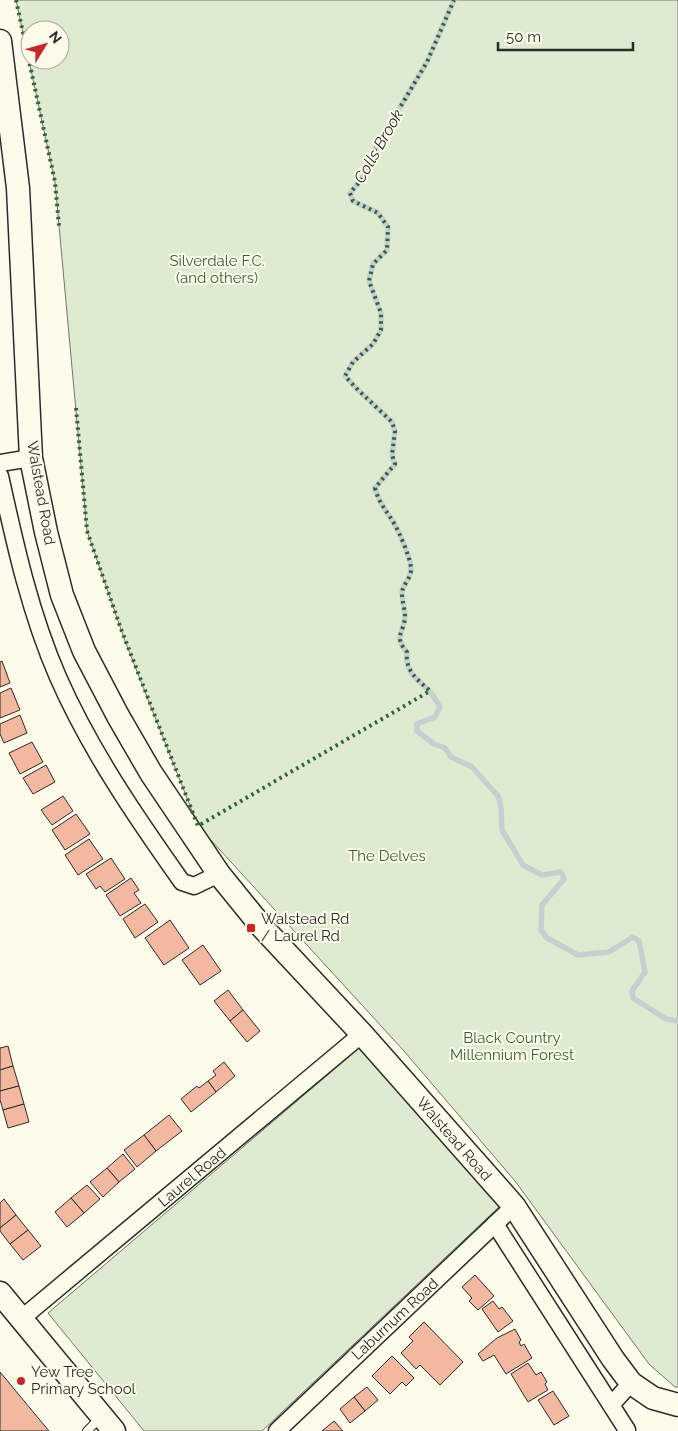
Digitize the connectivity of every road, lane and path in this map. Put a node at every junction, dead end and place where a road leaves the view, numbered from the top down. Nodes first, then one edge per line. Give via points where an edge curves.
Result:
1 (0, 41) edge
2 (31, 458) junction
3 (0, 463) edge
4 (0, 476) edge
5 (219, 874) junction
6 (362, 1034) junction
7 (514, 1206) junction
8 (496, 1224) junction
9 (0, 1293) edge
10 (21, 1319) junction
11 (632, 1383) junction
12 (612, 1404) junction
13 (678, 1405) edge
14 (101, 1426) edge
15 (626, 1430) edge
16 (277, 1431) edge

1 - 2 street, Walstead Road via 18,188
2 - 3 street
2 - 5 street, Walstead Road via 62,595 84,651 151,773
4 - 5 street via 18,557 36,617 58,676 82,726 117,786 182,882 194,886
5 - 6 street, Walstead Road via 262,927
6 - 7 street, Walstead Road
6 - 10 street, Laurel Road
7 - 8 street, Laburnum Road
7 - 11 street, Walstead Road via 612,1359
8 - 12 street
8 - 16 street, Laburnum Road
9 - 10 street
10 - 14 street
11 - 12 street
11 - 13 street, Walstead Road via 652,1398
12 - 15 street

